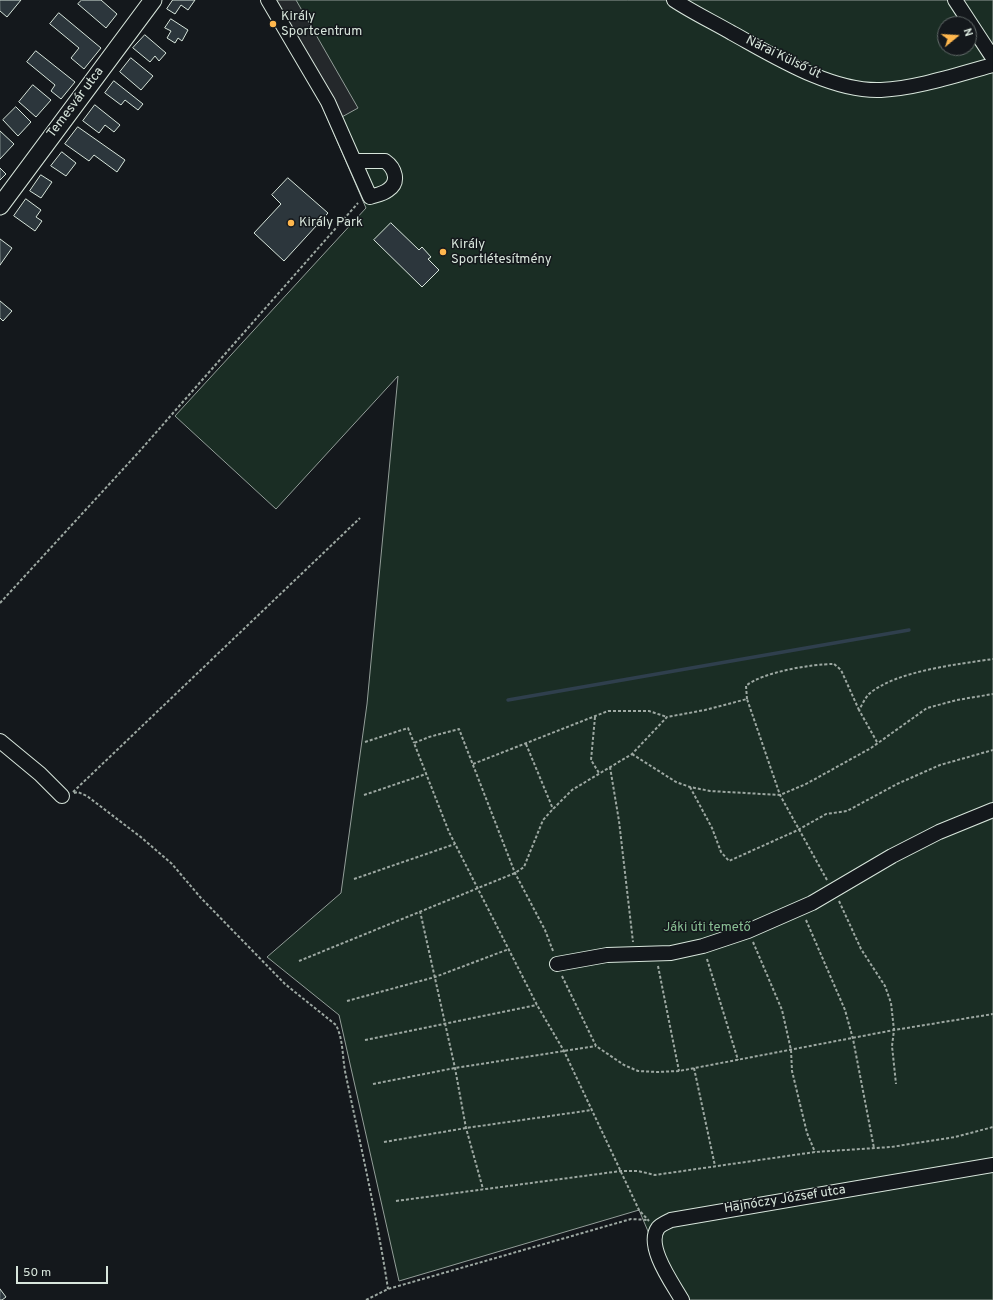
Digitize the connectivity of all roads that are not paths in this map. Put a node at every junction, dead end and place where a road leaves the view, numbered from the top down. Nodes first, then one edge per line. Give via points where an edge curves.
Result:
1 (153, 0) edge
2 (268, 0) edge
3 (674, 0) edge
4 (955, 0) edge
5 (993, 58) edge
6 (993, 65) edge
7 (355, 161) junction
8 (0, 206) edge
9 (0, 741) edge
10 (62, 796) dead end
11 (993, 810) edge
12 (557, 964) dead end
13 (993, 1165) edge
14 (682, 1300) edge

1 - 8 main road, Temesvár utca
2 - 7 street via 324,96
3 - 6 street, Nárai Külső út via 778,58 815,76 851,87 879,90 901,88
4 - 5 street
7 - 7 street via 380,160 390,164 395,179 391,187 369,194
9 - 10 street
11 - 12 street via 939,832 801,908 748,931 703,946 671,953 607,955
13 - 14 street, Hajnóczy József utca via 671,1220 658,1228 654,1239 655,1250

